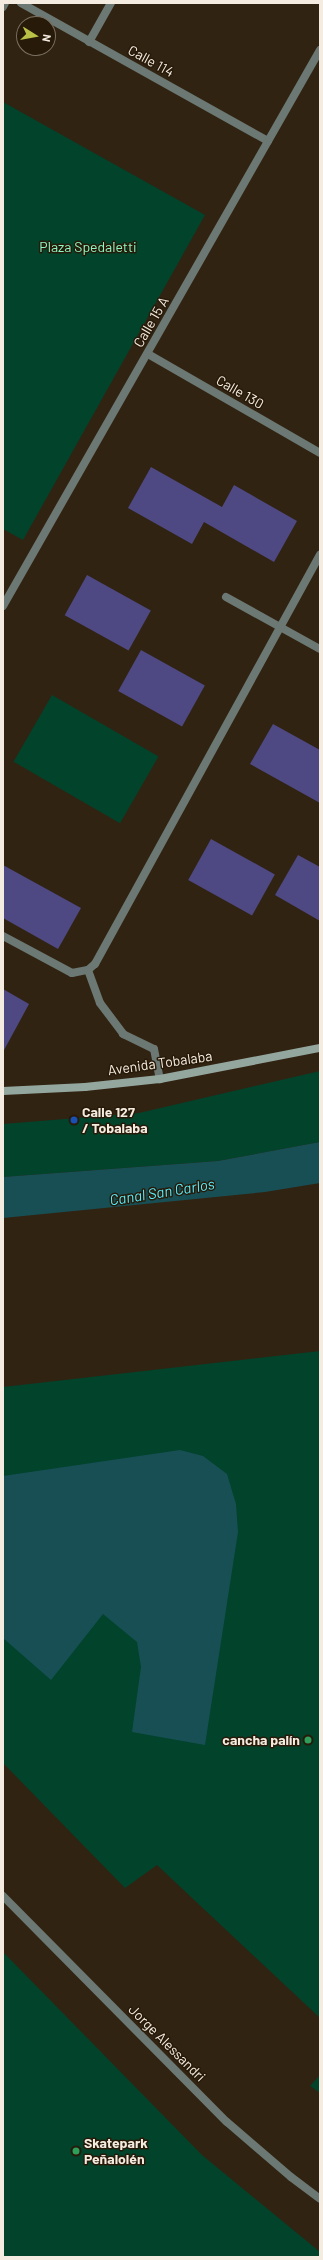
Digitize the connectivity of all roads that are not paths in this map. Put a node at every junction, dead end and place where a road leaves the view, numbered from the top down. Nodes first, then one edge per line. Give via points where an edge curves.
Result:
1 (5, 3) edge
2 (20, 3) edge
3 (111, 3) edge
4 (3, 7) edge
5 (89, 42) junction
6 (320, 50) edge
7 (268, 141) junction
8 (148, 354) junction
9 (320, 453) edge
10 (320, 555) edge
11 (226, 597) dead end
12 (3, 606) edge
13 (280, 627) junction
14 (320, 649) edge
15 (3, 936) edge
16 (88, 970) junction
17 (320, 1048) edge
18 (160, 1079) junction
19 (3, 1091) edge
20 (3, 1896) edge
21 (320, 2199) edge

1 - 4 street
2 - 5 street, Calle 114
3 - 5 street
5 - 7 street, Calle 114
6 - 7 street, Calle 15 A
7 - 8 street, Calle 15 A
8 - 9 street, Calle 130
8 - 12 street, Calle 15 A
10 - 13 street
11 - 13 street
13 - 14 street
13 - 16 street via 130,903 95,964
15 - 16 street via 72,974
16 - 18 street via 100,1003 123,1034 154,1049
17 - 18 main road, Avenida Tobalaba
18 - 19 main road, Avenida Tobalaba via 85,1087
20 - 21 street, Jorge Alessandri via 227,2122

